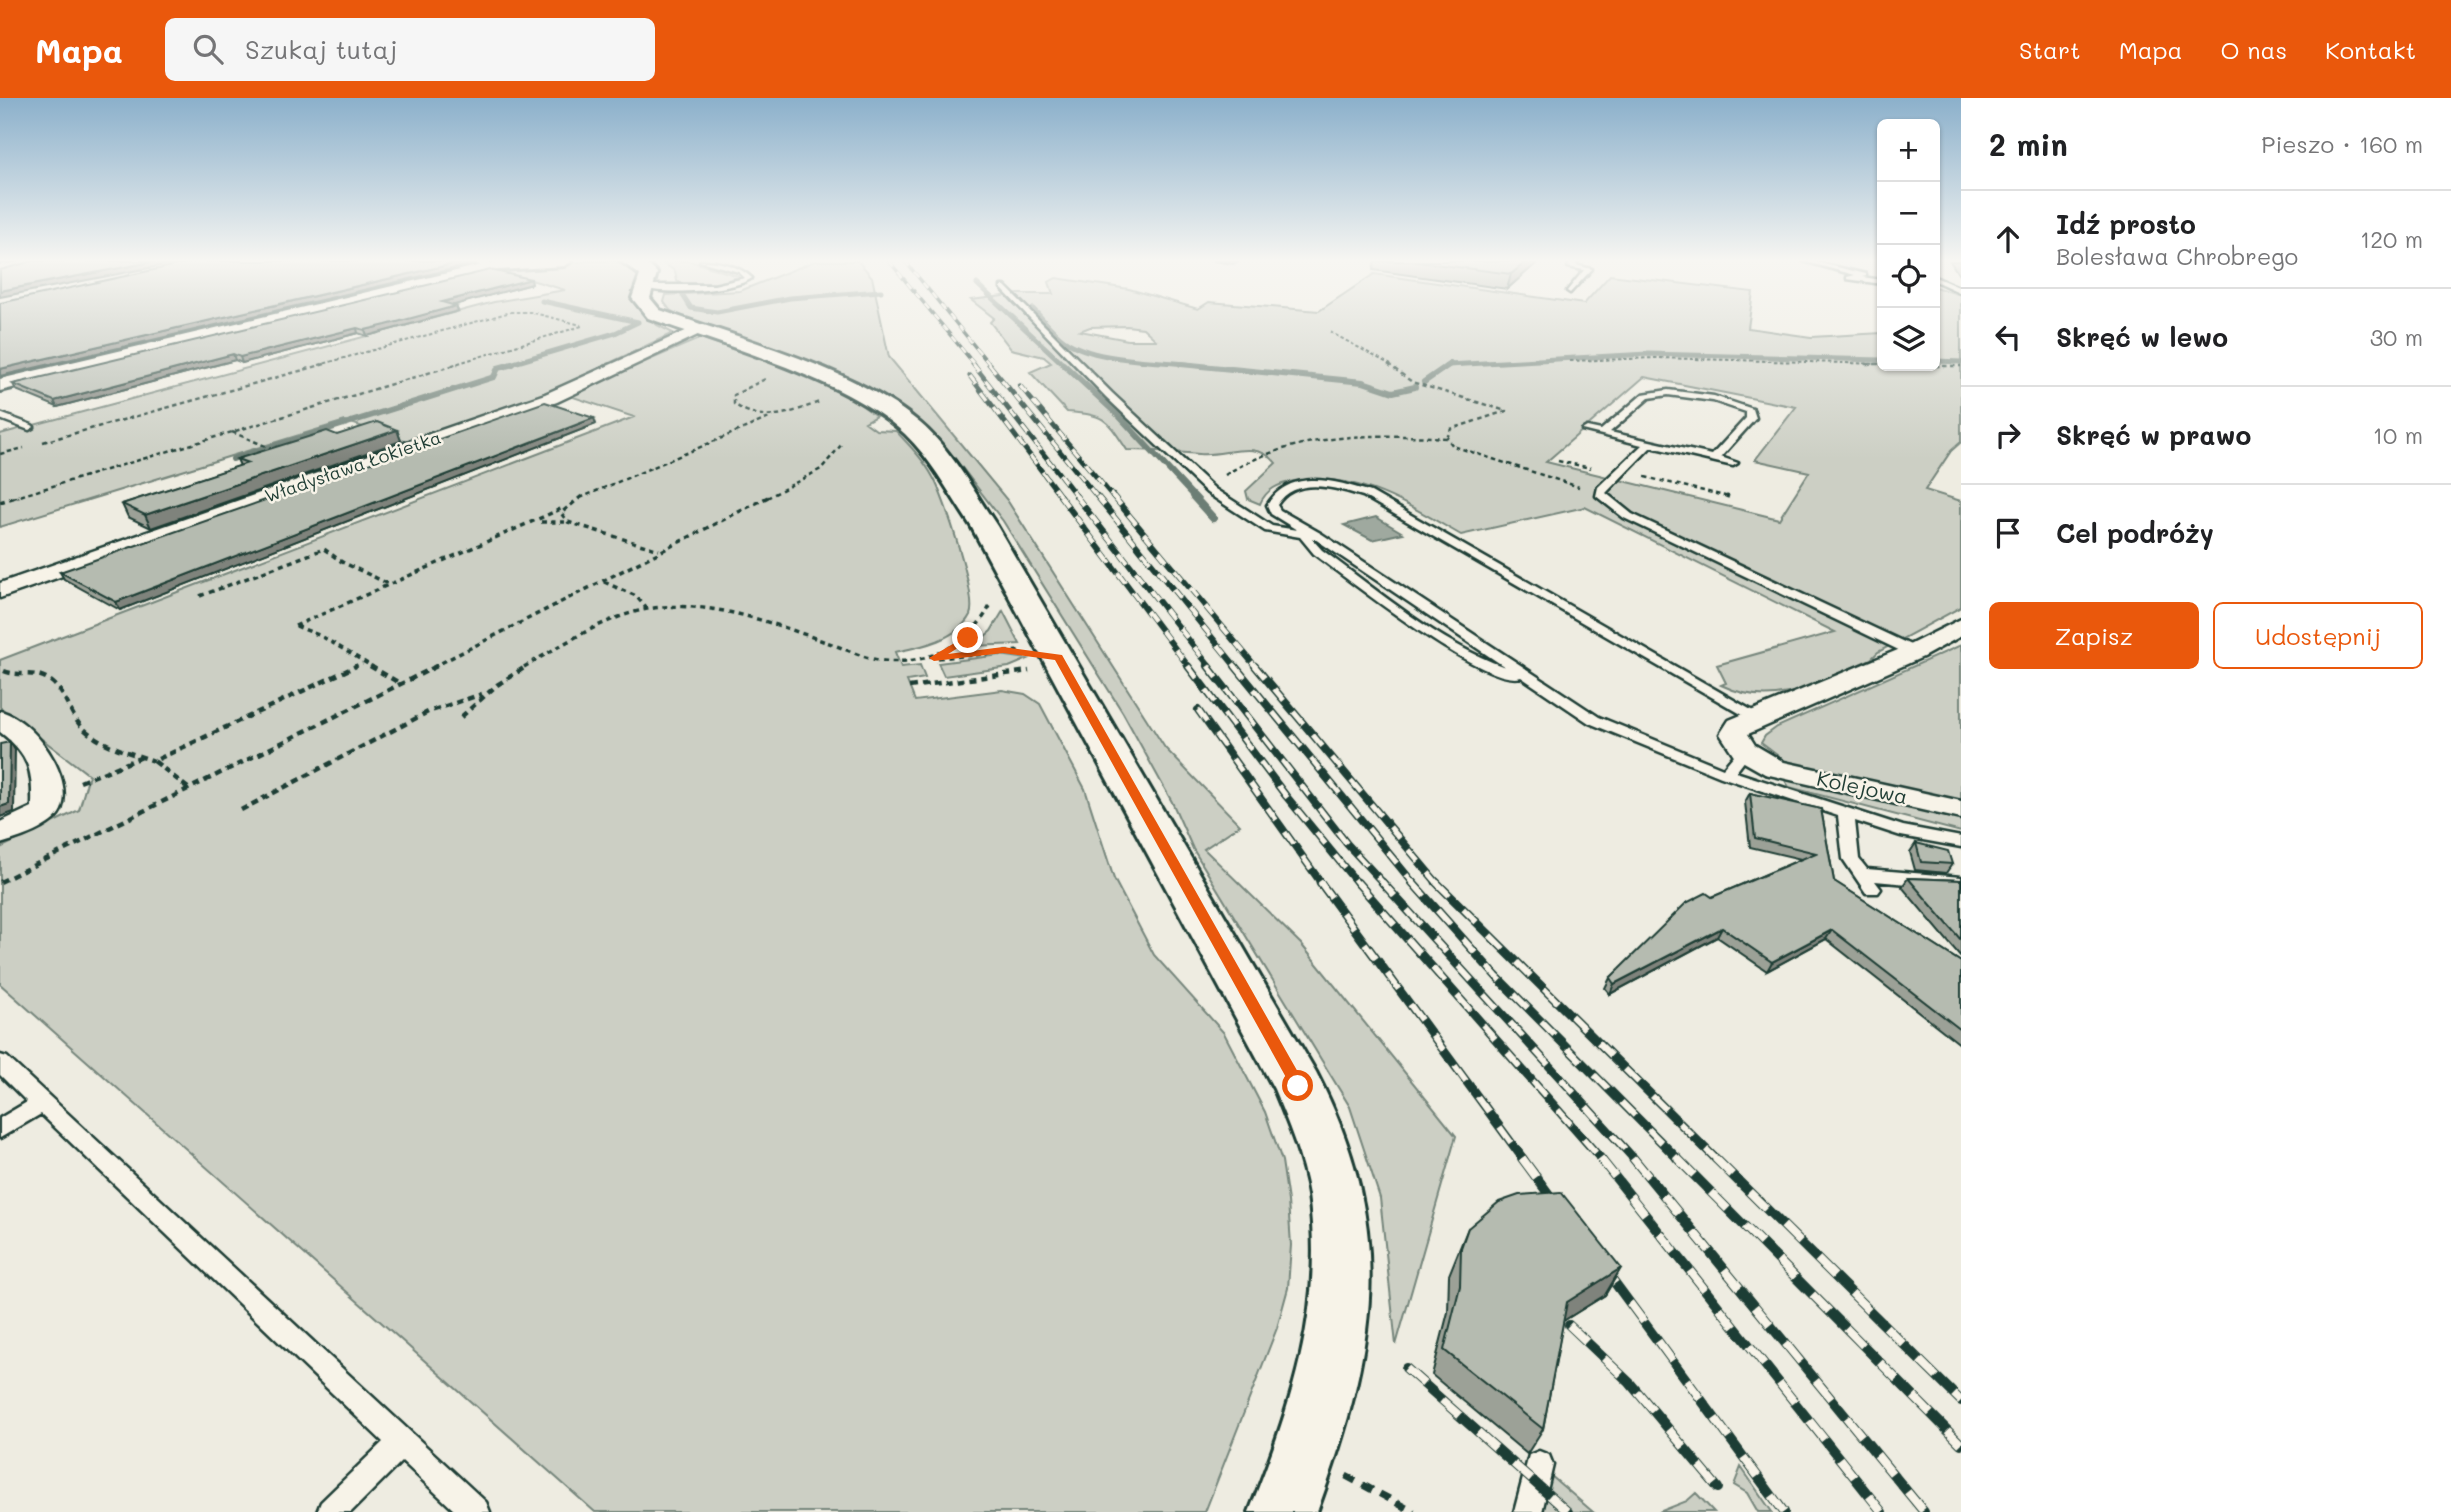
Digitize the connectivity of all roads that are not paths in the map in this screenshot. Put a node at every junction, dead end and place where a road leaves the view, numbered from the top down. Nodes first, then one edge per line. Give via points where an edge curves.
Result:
1 (229, 327) edge
2 (1042, 327) edge
3 (696, 328) joint
4 (0, 384) edge
5 (0, 416) edge
6 (29, 426) dead end
7 (1587, 430) dead end
8 (1602, 433) junction
9 (1649, 444) junction
10 (1714, 459) junction
11 (1733, 463) dead end
12 (1311, 537) junction
13 (0, 590) edge
14 (1961, 626) edge
15 (1914, 652) junction
16 (0, 719) edge
17 (1760, 719) junction
18 (1754, 757) junction
19 (1726, 774) junction
20 (1961, 810) edge
21 (1846, 815) junction
22 (0, 834) edge
23 (1961, 842) edge
24 (1862, 874) junction
25 (1961, 883) edge
26 (1872, 889) dead end
27 (0, 1063) edge
28 (42, 1102) junction
29 (0, 1129) edge
30 (402, 1442) junction
31 (1539, 1465) dead end
32 (331, 1512) edge
33 (475, 1512) edge
34 (1283, 1512) edge
35 (1528, 1512) edge

1 - 4 street
2 - 12 lane via 1211,491 1260,525
3 - 13 street, Władysława Łokietka via 551,398
3 - 34 street via 842,384 877,403 940,458 1058,657 1298,1086 1333,1173 1342,1219 1342,1293 1329,1372
5 - 6 lane
7 - 8 lane
8 - 9 lane
8 - 10 lane via 1655,393 1682,394 1750,411 1751,418
9 - 10 lane
9 - 15 lane via 1600,494 1628,516
10 - 11 lane
12 - 17 lane via 1276,512 1272,505 1280,493 1320,484 1367,494
12 - 19 lane via 1318,552 1464,652 1535,681 1603,725
14 - 15 street
15 - 17 street
16 - 22 street via 24,737 47,773 47,808 42,815
17 - 18 street via 1735,730 1736,740
18 - 19 lane
18 - 20 street, Kolejowa
19 - 21 lane
21 - 23 lane
21 - 24 lane via 1850,859
24 - 25 lane
24 - 26 lane
27 - 28 lane
28 - 29 lane
28 - 30 lane
30 - 32 lane
30 - 33 lane
31 - 35 lane

